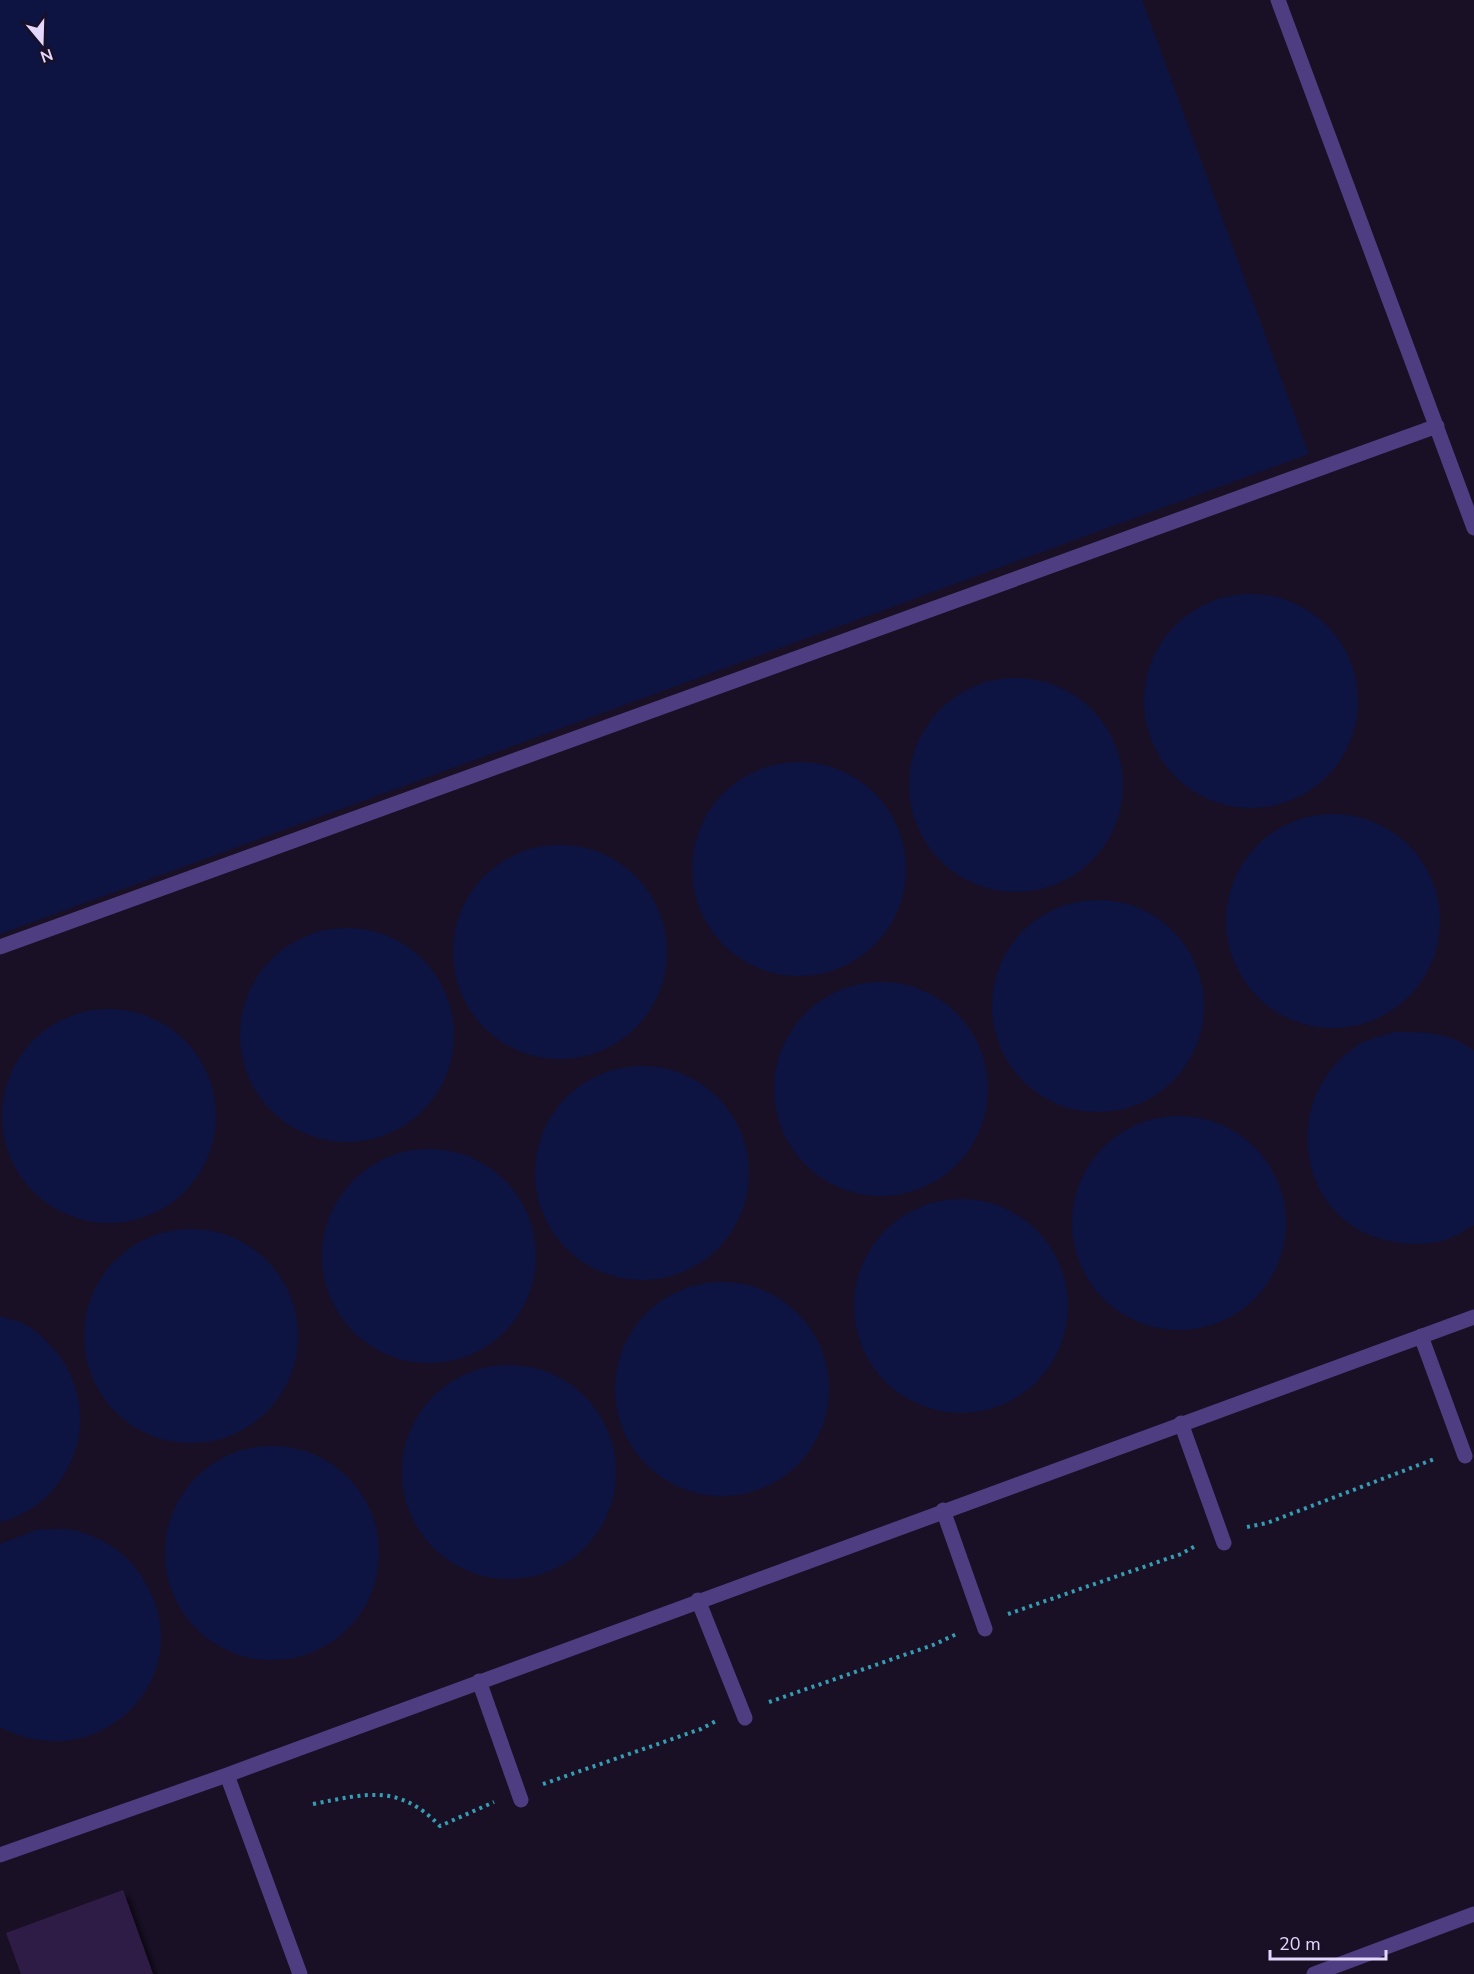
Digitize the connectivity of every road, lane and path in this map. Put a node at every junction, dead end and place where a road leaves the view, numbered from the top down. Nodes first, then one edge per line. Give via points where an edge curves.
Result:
1 (1278, 0) edge
2 (1437, 426) junction
3 (1474, 528) edge
4 (0, 947) edge
5 (1474, 1317) edge
6 (1421, 1336) junction
7 (1181, 1423) junction
8 (1465, 1456) dead end
9 (1436, 1459) dead end
10 (943, 1510) junction
11 (1248, 1526) dead end
12 (1224, 1543) dead end
13 (1194, 1546) dead end
14 (699, 1600) junction
15 (1010, 1614) dead end
16 (985, 1629) dead end
17 (955, 1634) dead end
18 (479, 1681) junction
19 (767, 1703) dead end
20 (745, 1718) dead end
21 (716, 1721) dead end
22 (227, 1775) junction
23 (544, 1784) dead end
24 (521, 1800) dead end
25 (493, 1803) dead end
26 (313, 1804) dead end
27 (0, 1855) edge
28 (1474, 1914) edge
29 (300, 1974) edge
30 (1314, 1974) edge

1 - 2 lane
2 - 3 lane
2 - 4 lane
5 - 6 lane
6 - 7 lane
6 - 8 lane
7 - 10 lane
7 - 12 lane
9 - 11 path via 1267,1523
10 - 14 lane
10 - 16 lane
13 - 15 path
14 - 18 lane
14 - 20 lane
17 - 19 path
18 - 22 lane
18 - 24 lane
21 - 23 path via 701,1730
22 - 27 lane
22 - 29 lane
25 - 26 path via 440,1826 393,1796 369,1795
28 - 30 lane

